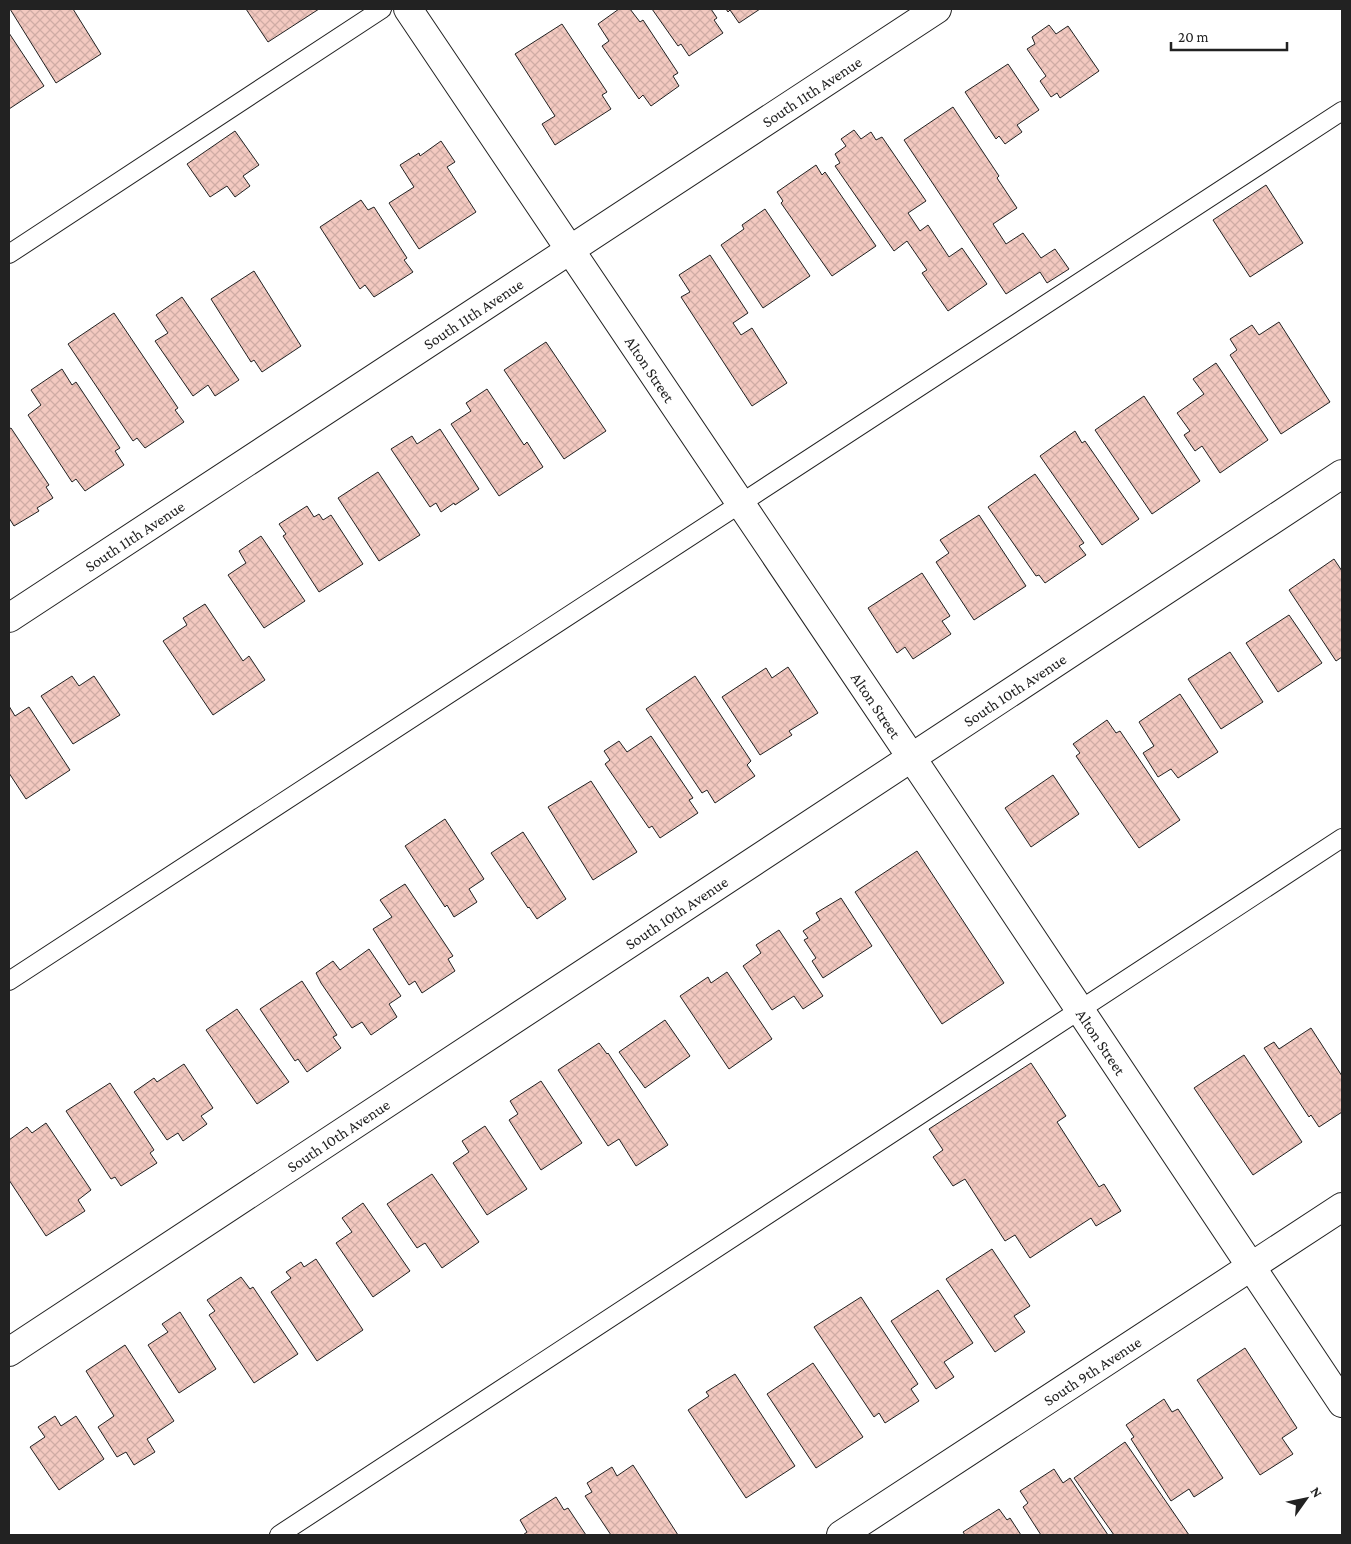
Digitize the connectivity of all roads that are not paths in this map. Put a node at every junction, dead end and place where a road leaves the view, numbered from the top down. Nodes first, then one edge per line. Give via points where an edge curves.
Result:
1 (382, 9) edge
2 (408, 9) edge
3 (937, 9) edge
4 (1342, 110) edge
5 (569, 250) junction
6 (9, 254) edge
7 (1342, 474) edge
8 (740, 504) junction
9 (9, 618) edge
10 (911, 758) junction
11 (1342, 838) edge
12 (9, 981) edge
13 (1080, 1010) junction
14 (1342, 1207) edge
15 (1252, 1266) junction
16 (9, 1352) edge
17 (1342, 1403) edge
18 (279, 1535) edge
19 (841, 1535) edge

1 - 6 lane
2 - 5 street, Alton Street
3 - 5 street, South 11th Avenue
4 - 8 lane
5 - 8 street, Alton Street
5 - 9 street, South 11th Avenue
7 - 10 street, South 10th Avenue
8 - 10 street, Alton Street
8 - 12 lane
10 - 13 street, Alton Street
10 - 16 street, South 10th Avenue
11 - 13 lane
13 - 15 street, Alton Street
13 - 18 lane
14 - 15 street, South 9th Avenue
15 - 17 street, Alton Street
15 - 19 street, South 9th Avenue

